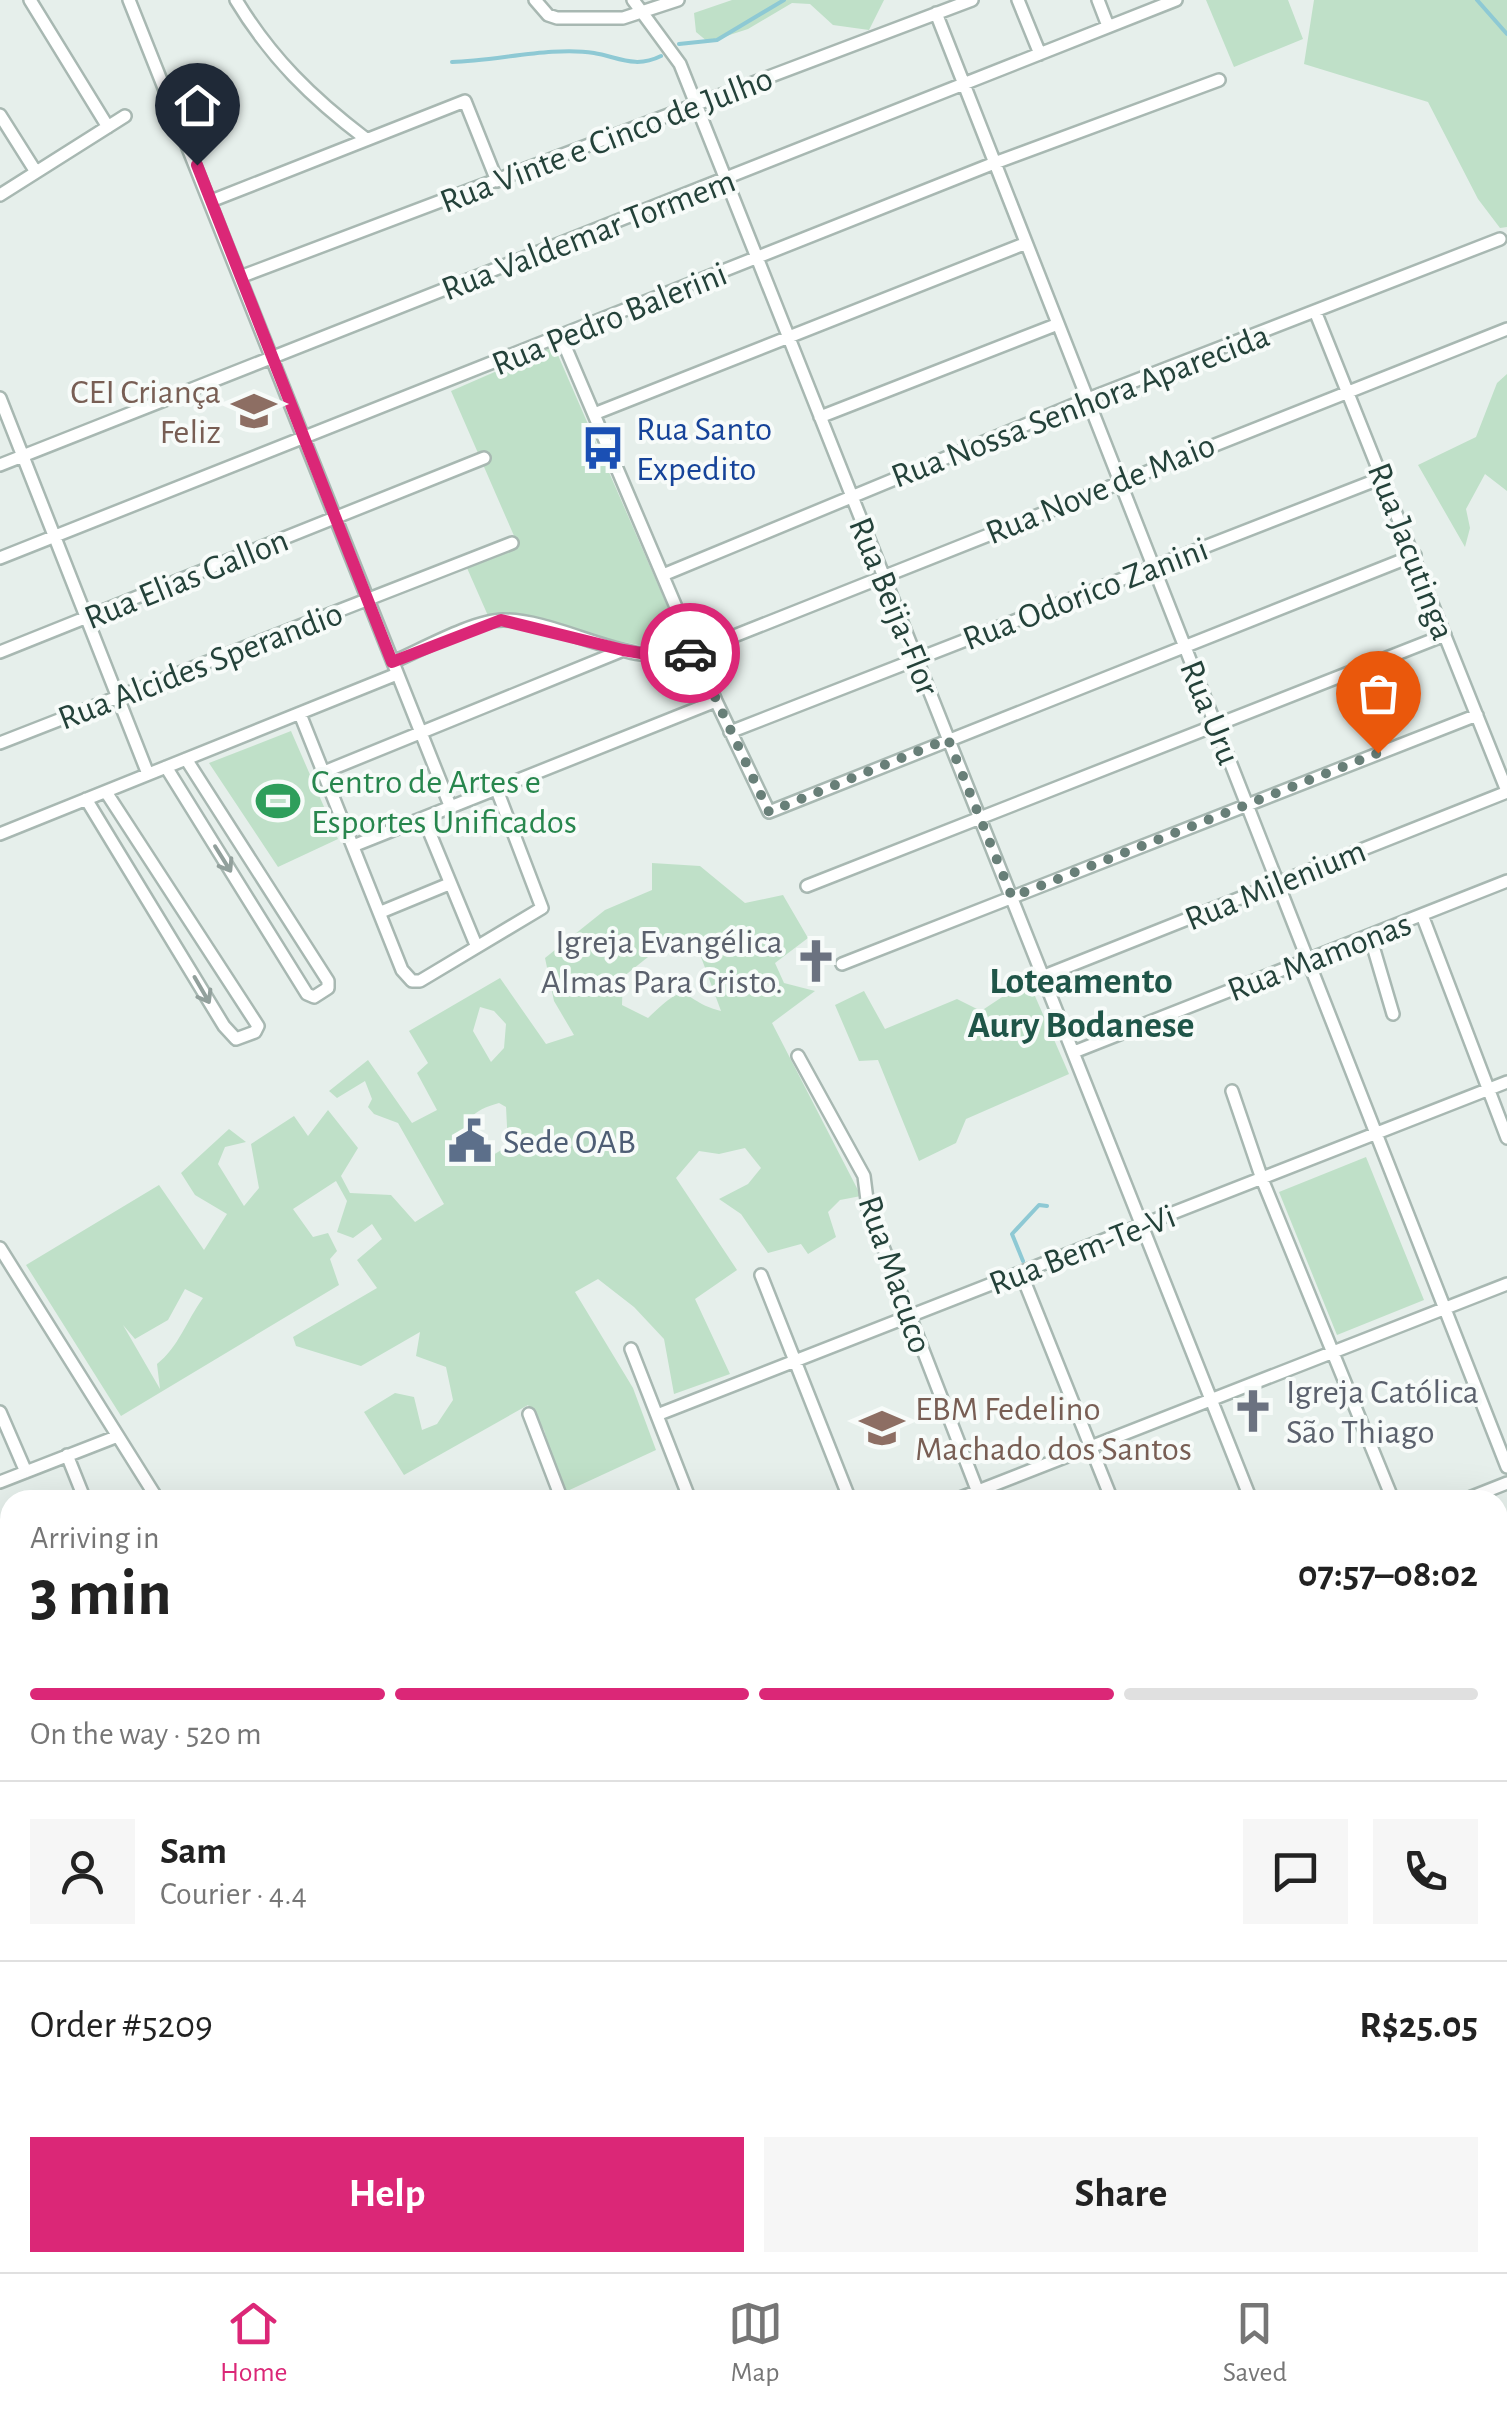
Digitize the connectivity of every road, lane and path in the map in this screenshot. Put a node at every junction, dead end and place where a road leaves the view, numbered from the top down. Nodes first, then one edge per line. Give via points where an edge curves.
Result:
1 (30, 0) edge
2 (130, 0) edge
3 (236, 0) edge
4 (534, 0) edge
5 (633, 0) edge
6 (678, 0) edge
7 (972, 0) edge
8 (1018, 0) edge
9 (1098, 0) edge
10 (1176, 0) edge
11 (936, 13) junction
12 (644, 14) junction
13 (1108, 26) junction
14 (1040, 54) junction
15 (1219, 80) dead end
16 (964, 86) junction
17 (696, 104) junction
18 (0, 115) edge
19 (126, 116) dead end
20 (108, 127) junction
21 (366, 139) junction
22 (992, 164) junction
23 (36, 172) junction
24 (497, 180) junction
25 (726, 180) junction
26 (0, 195) edge
27 (212, 201) junction
28 (1500, 239) dead end
29 (1024, 244) junction
30 (757, 259) junction
31 (240, 277) junction
32 (1315, 312) junction
33 (1058, 324) junction
34 (1507, 329) edge
35 (561, 337) junction
36 (788, 338) junction
37 (272, 358) junction
38 (1346, 389) junction
39 (0, 398) edge
40 (1088, 399) junction
41 (594, 414) junction
42 (820, 416) junction
43 (304, 439) junction
44 (23, 456) junction
45 (484, 458) dead end
46 (0, 466) edge
47 (1384, 477) junction
48 (1120, 481) junction
49 (851, 495) junction
50 (335, 518) junction
51 (55, 538) junction
52 (512, 543) dead end
53 (1414, 555) junction
54 (0, 558) edge
55 (1154, 565) junction
56 (882, 574) junction
57 (663, 575) junction
58 (368, 600) junction
59 (86, 618) junction
60 (1444, 635) junction
61 (1184, 645) junction
62 (623, 650) junction
63 (0, 652) edge
64 (694, 652) junction
65 (916, 659) junction
66 (395, 668) junction
67 (117, 696) junction
68 (716, 702) junction
69 (300, 714) junction
70 (1477, 715) junction
71 (1217, 723) junction
72 (730, 732) junction
73 (422, 734) junction
74 (948, 739) junction
75 (0, 743) edge
76 (186, 760) junction
77 (166, 767) junction
78 (324, 772) junction
79 (148, 774) junction
80 (497, 790) junction
81 (1507, 791) edge
82 (106, 792) junction
83 (86, 799) junction
84 (1247, 803) junction
85 (451, 808) junction
86 (424, 818) junction
87 (980, 819) junction
88 (0, 834) edge
89 (353, 846) junction
90 (1507, 881) edge
91 (1279, 882) junction
92 (449, 884) junction
93 (807, 886) dead end
94 (1012, 897) junction
95 (381, 912) junction
96 (1422, 915) junction
97 (1370, 936) junction
98 (476, 945) junction
99 (1310, 960) junction
100 (842, 964) dead end
101 (1044, 976) junction
102 (1393, 1014) dead end
103 (1074, 1052) junction
104 (798, 1056) dead end
105 (1507, 1082) edge
106 (1232, 1090) dead end
107 (1488, 1090) junction
108 (1376, 1132) junction
109 (1507, 1138) edge
110 (1262, 1178) junction
111 (1143, 1225) junction
112 (0, 1248) edge
113 (1022, 1273) junction
114 (761, 1276) dead end
115 (1507, 1284) edge
116 (1446, 1307) junction
117 (908, 1318) junction
118 (631, 1349) dead end
119 (1332, 1350) junction
120 (794, 1361) junction
121 (1210, 1400) junction
122 (0, 1412) edge
123 (529, 1414) dead end
124 (657, 1415) junction
125 (118, 1436) junction
126 (1092, 1446) junction
127 (68, 1455) junction
128 (1507, 1468) edge
129 (26, 1472) junction
130 (0, 1482) edge
131 (81, 1490) edge
132 (152, 1490) edge
133 (558, 1490) edge
134 (686, 1490) edge
135 (846, 1490) edge
136 (977, 1490) edge
137 (993, 1490) edge
138 (1108, 1490) edge
139 (1248, 1490) edge
140 (1389, 1490) edge

1 - 20 street
2 - 27 street
3 - 21 street via 298,84
4 - 12 street via 556,18
5 - 12 street, Rua Beija-Flor
6 - 12 street
7 - 11 street, Rua Vinte e Cinco de Julho
8 - 14 street
9 - 13 street
10 - 13 street, Rua Valdemar Tormem
11 - 16 street, Rua Uru
11 - 17 street, Rua Vinte e Cinco de Julho
12 - 17 street, Rua Beija-Flor via 680,64
13 - 14 street, Rua Valdemar Tormem
14 - 16 street, Rua Valdemar Tormem
15 - 22 street, Rua Pedro Balerini
16 - 22 street, Rua Uru
16 - 25 street, Rua Valdemar Tormem
17 - 24 street, Rua Vinte e Cinco de Julho
17 - 25 street, Rua Beija-Flor
18 - 23 street
19 - 20 street
20 - 23 street
21 - 24 street via 465,101
21 - 27 street
22 - 29 street, Rua Uru
22 - 30 street, Rua Pedro Balerini
23 - 26 street
24 - 31 street, Rua Vinte e Cinco de Julho
25 - 30 street, Rua Beija-Flor
25 - 37 street, Rua Valdemar Tormem
27 - 31 street
28 - 32 street, Rua Nossa Senhora Aparecida
29 - 33 street, Rua Uru
29 - 36 street
30 - 35 street, Rua Pedro Balerini
30 - 36 street, Rua Beija-Flor
31 - 37 street
32 - 38 street, Rua Jacutinga
32 - 40 street, Rua Nossa Senhora Aparecida
33 - 40 street, Rua Uru
33 - 42 street
34 - 38 street, Rua Nove de Maio
35 - 41 street
35 - 43 street, Rua Pedro Balerini
36 - 41 street
36 - 42 street, Rua Beija-Flor
37 - 43 street
37 - 44 street, Rua Valdemar Tormem
38 - 47 street, Rua Jacutinga
38 - 48 street, Rua Nove de Maio
39 - 44 street
40 - 48 street, Rua Uru
40 - 49 street, Rua Nossa Senhora Aparecida
41 - 57 street
42 - 49 street, Rua Beija-Flor
43 - 50 street
43 - 51 street, Rua Pedro Balerini
44 - 46 street, Rua Valdemar Tormem
44 - 51 street
45 - 50 street, Rua Elias Gallon
47 - 53 street, Rua Jacutinga
47 - 55 street, Rua Odorico Zanini
48 - 55 street, Rua Uru
48 - 56 street, Rua Nove de Maio
49 - 56 street, Rua Beija-Flor
49 - 57 street, Rua Nossa Senhora Aparecida
50 - 58 street
50 - 59 street, Rua Elias Gallon
51 - 54 street, Rua Pedro Balerini
51 - 59 street
52 - 58 street, Rua Alcides Sperandio
53 - 60 street, Rua Jacutinga
53 - 61 street
55 - 61 street, Rua Uru
55 - 65 street, Rua Odorico Zanini
56 - 64 street, Rua Nove de Maio
56 - 65 street, Rua Beija-Flor
57 - 64 street
58 - 66 street
58 - 67 street, Rua Alcides Sperandio
59 - 63 street, Rua Elias Gallon
59 - 67 street
60 - 70 street, Rua Jacutinga
60 - 71 street
61 - 71 street, Rua Uru
61 - 74 street
62 - 64 street via 671,658
62 - 66 street via 501,620
62 - 73 street
64 - 68 street
65 - 72 street, Rua Odorico Zanini
65 - 74 street, Rua Beija-Flor
66 - 69 street
66 - 73 street
67 - 75 street, Rua Alcides Sperandio
67 - 79 street
68 - 72 street
68 - 80 street
69 - 76 street
69 - 78 street
70 - 81 street, Rua Jacutinga
70 - 84 street
71 - 84 street, Rua Uru
71 - 87 street
72 - 74 street via 769,812
73 - 78 street
73 - 85 street
74 - 87 street, Rua Beija-Flor
76 - 77 street
77 -> 76 street via 307,994 320,993 328,981
77 - 79 street
78 - 89 street
79 - 82 street
80 - 85 street
80 - 98 street via 542,908
81 - 91 street, Rua Milenium
82 - 83 street
83 -> 82 street via 224,1026 236,1039 255,1032 258,1026 213,953
83 - 88 street
84 - 91 street, Rua Uru
84 - 94 street
85 - 86 street
86 - 89 street
86 - 92 street
87 - 93 street
87 - 94 street, Rua Beija-Flor
89 - 95 street
90 - 96 street, Rua Mamonas
91 - 99 street, Rua Uru
91 - 101 street, Rua Milenium
92 - 95 street
92 - 98 street
94 - 100 street
94 - 101 street, Rua Beija-Flor
95 - 98 street via 412,981
96 - 97 street, Rua Mamonas
96 - 107 street
97 - 99 street, Rua Mamonas
97 - 102 street
99 - 103 street, Rua Mamonas
99 - 108 street, Rua Uru
101 - 103 street, Rua Beija-Flor
103 - 111 street, Rua Beija-Flor
104 - 117 street, Rua Macuco via 864,1176 868,1208
105 - 107 street, Rua Bem-Te-Vi
106 - 110 street
107 - 108 street, Rua Bem-Te-Vi
107 - 109 street
108 - 110 street, Rua Bem-Te-Vi
108 - 116 street, Rua Uru
110 - 111 street, Rua Bem-Te-Vi
110 - 119 street
111 - 113 street, Rua Bem-Te-Vi
111 - 121 street, Rua Beija-Flor
112 - 125 street
113 - 117 street, Rua Bem-Te-Vi
113 - 126 street
114 - 120 street
115 - 116 street
116 - 119 street
116 - 128 street, Rua Uru
117 - 120 street, Rua Bem-Te-Vi
117 - 136 street, Rua Macuco
118 - 124 street
119 - 121 street
119 - 140 street
120 - 124 street, Rua Bem-Te-Vi
120 - 135 street
121 - 126 street
121 - 139 street, Rua Beija-Flor
122 - 129 street
123 - 133 street
124 - 134 street
125 - 127 street
125 - 132 street
126 - 137 street
126 - 138 street
127 - 129 street
127 - 131 street
129 - 130 street

